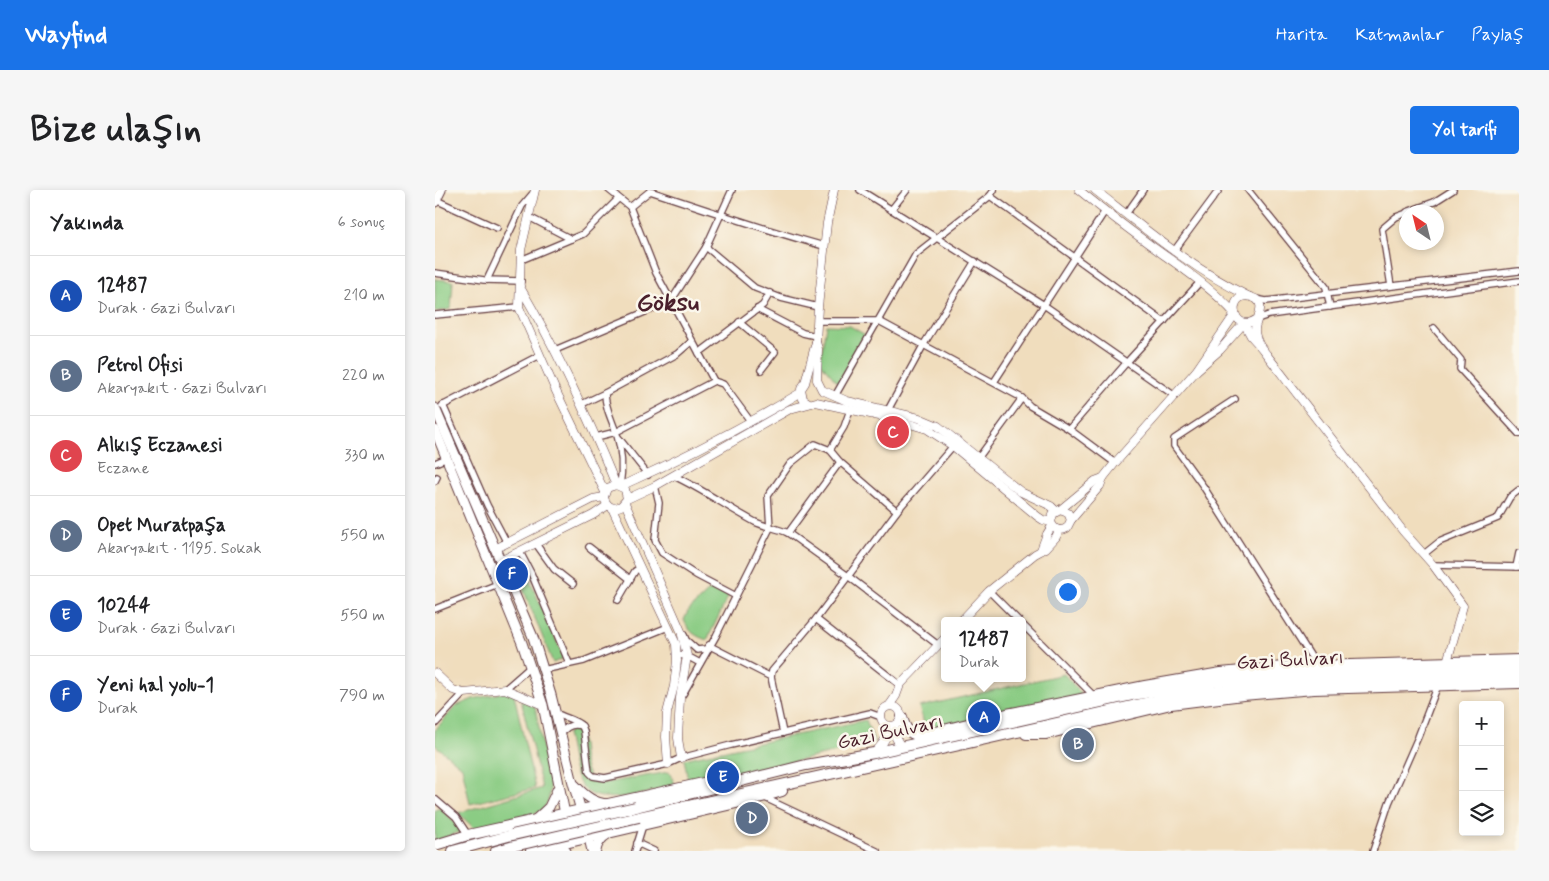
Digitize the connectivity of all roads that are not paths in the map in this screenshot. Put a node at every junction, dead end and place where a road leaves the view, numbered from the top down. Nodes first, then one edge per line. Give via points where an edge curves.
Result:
1 (441, 190) edge
2 (535, 190) edge
3 (609, 190) edge
4 (732, 190) edge
5 (834, 190) edge
6 (860, 190) edge
7 (907, 190) edge
8 (994, 190) edge
9 (1079, 190) edge
10 (1095, 190) edge
11 (1143, 190) edge
12 (1219, 190) edge
13 (1249, 190) edge
14 (1453, 190) edge
15 (990, 196) junction
16 (618, 199) junction
17 (435, 201) edge
18 (1427, 205) edge
19 (630, 207) junction
20 (891, 210) junction
21 (1105, 211) junction
22 (722, 214) junction
23 (1126, 214) junction
24 (1399, 216) edge
25 (529, 217) junction
26 (497, 228) dead end
27 (937, 237) junction
28 (571, 239) junction
29 (824, 246) junction
30 (706, 247) junction
31 (1173, 251) junction
32 (1075, 257) junction
33 (521, 260) junction
34 (975, 261) junction
35 (1519, 271) edge
36 (435, 273) edge
37 (487, 280) junction
38 (1519, 281) edge
39 (1199, 282) junction
40 (520, 284) junction
41 (1391, 286) junction
42 (771, 294) junction
43 (1328, 294) junction
44 (1248, 296) junction
45 (1256, 299) junction
46 (671, 301) junction
47 (1043, 305) junction
48 (519, 307) junction
49 (818, 307) junction
50 (1330, 307) junction
51 (757, 309) junction
52 (1235, 314) junction
53 (435, 316) edge
54 (879, 320) junction
55 (1257, 320) junction
56 (817, 321) junction
57 (739, 322) junction
58 (1164, 322) junction
59 (1244, 323) junction
60 (1434, 328) dead end
61 (816, 339) junction
62 (692, 340) junction
63 (924, 344) junction
64 (1260, 346) junction
65 (555, 350) junction
66 (699, 353) junction
67 (540, 355) junction
68 (1127, 362) junction
69 (761, 370) dead end
70 (1196, 371) junction
71 (714, 382) junction
72 (994, 382) junction
73 (805, 383) junction
74 (820, 387) junction
75 (605, 393) junction
76 (800, 393) junction
77 (835, 396) junction
78 (1175, 396) junction
79 (1022, 398) junction
80 (1235, 399) dead end
81 (812, 402) junction
82 (582, 404) junction
83 (438, 407) edge
84 (850, 410) junction
85 (888, 410) junction
86 (751, 422) junction
87 (1069, 429) junction
88 (435, 430) edge
89 (617, 434) junction
90 (1519, 434) edge
91 (596, 437) junction
92 (953, 446) junction
93 (830, 450) junction
94 (979, 457) junction
95 (447, 458) junction
96 (840, 462) junction
97 (435, 463) edge
98 (1115, 463) junction
99 (648, 475) junction
100 (674, 476) junction
101 (1103, 478) junction
102 (619, 486) junction
103 (655, 486) junction
104 (1519, 490) edge
105 (604, 494) junction
106 (626, 501) junction
107 (610, 506) junction
108 (897, 511) junction
109 (1058, 511) junction
110 (1071, 520) junction
111 (1054, 526) junction
112 (770, 528) junction
113 (787, 533) junction
114 (507, 543) junction
115 (536, 544) junction
116 (589, 547) dead end
117 (495, 549) junction
118 (520, 552) junction
119 (1519, 553) edge
120 (1424, 554) junction
121 (500, 561) junction
122 (1433, 565) junction
123 (1518, 567) edge
124 (640, 568) junction
125 (848, 576) junction
126 (630, 579) junction
127 (498, 584) junction
128 (573, 584) dead end
129 (989, 591) junction
130 (736, 596) junction
131 (617, 600) dead end
132 (435, 609) edge
133 (965, 617) edge
134 (1015, 617) edge
135 (816, 619) junction
136 (668, 627) junction
137 (1026, 628) edge
138 (681, 631) junction
139 (941, 643) edge
140 (711, 644) junction
141 (938, 646) junction
142 (677, 655) junction
143 (687, 656) junction
144 (1519, 660) edge
145 (1447, 662) junction
146 (700, 663) junction
147 (569, 664) junction
148 (1317, 666) junction
149 (529, 668) junction
150 (1519, 668) edge
151 (543, 670) junction
152 (435, 674) edge
153 (1519, 676) edge
154 (771, 677) junction
155 (1438, 682) junction
156 (1519, 683) edge
157 (900, 685) junction
158 (505, 689) junction
159 (464, 693) junction
160 (896, 696) junction
161 (1094, 696) junction
162 (680, 698) junction
163 (543, 705) junction
164 (889, 706) junction
165 (555, 713) junction
166 (901, 714) junction
167 (435, 724) edge
168 (886, 724) junction
169 (582, 726) junction
170 (783, 733) junction
171 (561, 734) junction
172 (901, 747) junction
173 (874, 753) junction
174 (681, 758) junction
175 (668, 764) junction
176 (806, 765) junction
177 (857, 768) junction
178 (573, 783) junction
179 (559, 785) junction
180 (762, 797) junction
181 (435, 799) edge
182 (615, 804) junction
183 (438, 805) edge
184 (582, 811) junction
185 (564, 814) junction
186 (639, 816) junction
187 (537, 820) junction
188 (620, 831) junction
189 (610, 833) junction
190 (469, 835) junction
191 (589, 838) junction
192 (513, 841) junction
193 (637, 843) junction
194 (435, 845) edge
195 (570, 848) edge
196 (453, 851) edge
197 (496, 851) edge
198 (532, 851) edge
199 (591, 851) edge
200 (596, 851) edge
201 (635, 851) edge
202 (654, 851) edge
203 (877, 851) edge
204 (1373, 851) edge

1 - 17 main road
2 - 25 street
2 - 37 street via 522,206
3 - 16 street
4 - 22 street
5 - 29 street
6 - 20 street
7 - 20 street
8 - 15 street
9 - 21 street
10 - 23 street
11 - 23 street
12 - 31 street
13 - 43 street via 1326,287
14 - 18 street
15 - 27 street
15 - 32 street
16 - 19 street
16 - 28 street via 583,234
17 - 26 street
19 - 22 street via 650,191
19 - 46 street via 656,273
20 - 27 street
21 - 32 street
21 - 39 street
22 - 29 street via 771,232
22 - 30 street
23 - 31 street
24 - 41 street via 1382,229
25 - 28 street
25 - 33 street
27 - 34 street
27 - 54 street via 916,254
28 - 33 street
29 - 49 street
30 - 42 street via 755,288
30 - 46 street
31 - 44 street via 1223,284
32 - 47 street
32 - 58 street
33 - 40 street
34 - 47 street
34 - 63 street
35 - 41 street
36 - 37 street
37 - 40 street
38 - 50 street
39 - 52 street
39 - 58 street
40 - 48 street
40 - 65 street
41 - 43 street
42 - 49 street
42 - 51 street
43 - 45 street via 1266,301
43 - 50 street
44 - 45 street
44 - 52 street via 1237,302
45 - 55 street via 1261,311
46 - 62 street
46 - 65 street
47 - 68 street
47 - 72 street
48 - 53 street
48 - 67 street
49 - 56 street
50 - 55 street via 1269,315
51 - 57 street
51 - 61 street
52 - 59 street
52 - 70 street
54 - 56 street
54 - 63 street
54 - 77 street
55 - 59 street
55 - 64 street via 1255,331
56 - 61 street
57 - 66 street
57 - 69 street via 775,352
58 - 68 street
59 - 64 street
59 - 70 street
60 - 90 street via 1461,360 1460,369
61 - 73 street
61 - 74 street
62 - 66 street
62 - 75 street via 677,354
63 - 72 street
63 - 85 street
64 - 120 street
65 - 82 street
66 - 71 street
67 - 83 street
67 - 105 street
68 - 78 street
68 - 87 street
70 - 78 street
71 - 86 street via 723,384
71 - 89 street
72 - 79 street
73 - 74 street via 811,381
73 - 76 street
74 - 77 street
74 - 81 street via 821,397
75 - 82 street
75 - 89 street via 605,404
76 - 81 street via 803,399
76 - 86 street
77 - 85 street
78 - 98 street
79 - 87 street
79 - 94 street
80 - 148 street via 1174,439 1174,446 1203,486
81 - 84 street
81 - 100 street via 790,409
82 - 91 street
83 - 114 street
83 - 117 main road
84 - 92 street via 927,429
84 - 93 street
85 - 94 street via 938,426
86 - 99 street
87 - 98 street
88 - 95 main road
89 - 91 street
89 - 99 street
89 - 102 street via 623,466
91 - 102 street
92 - 108 street
92 - 111 street via 1037,516
93 - 96 street
93 - 112 street via 815,444 790,464 768,496
94 - 109 street via 1021,492
95 - 97 street
95 - 127 main road
96 - 108 street
96 - 113 street
98 - 101 street
99 - 102 street
100 - 103 street
100 - 112 street
101 - 109 street
101 - 110 street
102 - 105 street via 607,488
102 - 106 street via 627,494
103 - 106 street
103 - 130 street via 659,503 655,540 662,553
104 - 120 street via 1510,497 1498,518 1439,542
105 - 107 street
105 - 114 street
106 - 107 street via 621,506
106 - 138 street
107 - 115 street
107 - 124 street
108 - 125 street
109 - 110 street via 1068,513
109 - 111 street via 1051,518
110 - 111 street via 1067,528
111 - 129 street via 1041,550
112 - 113 street
112 - 130 street
113 - 125 street
114 - 117 street
115 - 118 street
115 - 128 street via 554,569
116 - 126 street
117 - 121 main road
118 - 121 street
118 - 147 street
119 - 123 street
120 - 122 street
121 - 151 main road via 533,637
122 - 123 street
122 - 145 street via 1463,606
124 - 126 street
124 - 136 street
125 - 135 street
125 - 141 street
126 - 131 street
127 - 132 street
127 - 149 main road
129 - 133 street
129 - 134 street
130 - 140 street
135 - 154 street via 772,671
135 - 157 street
136 - 142 street
136 - 147 street
137 - 161 street
138 - 140 street via 697,650 706,649
138 - 143 street
139 - 141 street
140 - 146 street
140 - 154 street
141 - 157 street
142 - 143 street
142 - 175 street via 667,713
143 - 146 street
143 - 162 street
144 - 145 highway
145 - 148 highway
146 - 162 street
147 - 151 street
148 - 161 highway via 1221,673
149 - 158 street
149 - 163 main road
150 - 172 highway, Gazi Bulvarı via 1278,675 1213,682 1132,696
151 - 165 main road
152 - 159 street via 453,690
153 - 155 highway
154 - 170 street
155 - 156 highway
155 - 177 highway, Gazi Bulvarı via 1314,689 1171,704 1046,734 1002,735
155 - 204 street
157 - 160 street
158 - 159 street
158 - 163 street
159 - 167 street
160 - 164 street
160 - 166 street
161 - 166 highway via 920,736 905,729
162 - 174 street via 678,738
163 - 179 main road
164 - 166 street
164 - 168 street via 883,710
165 - 169 street
165 - 171 main road
166 - 168 street via 899,723
168 - 170 street via 870,713
168 - 172 street
168 - 173 street via 886,739
169 - 171 street via 568,726
169 - 175 street via 589,772 593,776 605,778
170 - 174 street
171 - 178 main road
172 - 173 highway, Gazi Bulvarı
173 - 176 highway, Gazi Bulvarı
174 - 175 street
176 - 182 highway via 768,769
176 - 186 highway, Gazi Bulvarı
177 - 180 highway
177 - 186 highway, Gazi Bulvarı
178 - 182 main road via 591,799
178 - 184 main road
179 - 185 main road
179 - 187 main road via 549,807
180 - 186 highway
180 - 203 street
181 - 183 street
182 - 184 highway
182 - 188 highway via 601,813 600,818 609,830
183 - 190 street via 456,817
184 - 185 highway
184 - 191 main road
185 - 187 highway
185 - 195 main road
186 - 188 highway
186 - 192 highway, Gazi Bulvarı, bridge
186 - 193 street
187 - 190 highway
187 - 198 highway via 547,824 551,834 545,844
188 - 189 highway
189 - 191 highway
189 - 200 main road via 599,842
190 - 194 highway
191 - 195 highway
191 - 199 main road
192 - 196 highway, Gazi Bulvarı
192 - 197 highway, Gazi Bulvarı
193 - 201 street
193 - 202 street
195 - 198 highway

